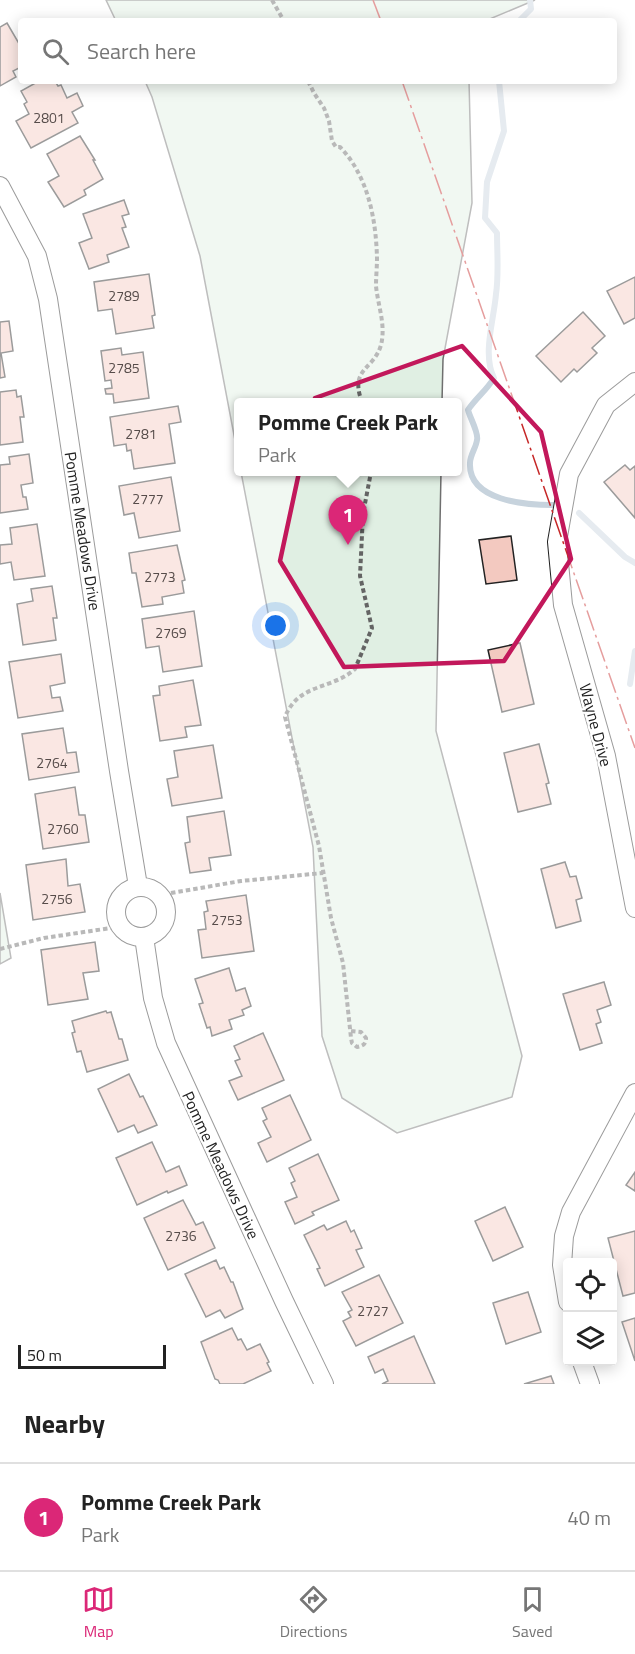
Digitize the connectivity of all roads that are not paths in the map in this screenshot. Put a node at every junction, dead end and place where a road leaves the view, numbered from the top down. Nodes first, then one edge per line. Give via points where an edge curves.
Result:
1 (0, 186) edge
2 (635, 382) edge
3 (138, 886) junction
4 (635, 908) edge
5 (144, 937) junction
6 (635, 1093) edge
7 (563, 1272) edge
8 (583, 1366) edge
9 (324, 1384) edge
10 (590, 1384) edge

1 - 3 street, Pomme Meadows Drive via 37,256 48,299
2 - 4 street, Wayne Drive via 606,405 568,474 557,542 563,604 606,756
3 - 5 street via 157,891 166,908 161,927
3 - 5 street via 121,896 115,915 125,932
5 - 9 street, Pomme Meadows Drive via 153,998 166,1043
6 - 7 street via 571,1212 564,1236
8 - 10 street

